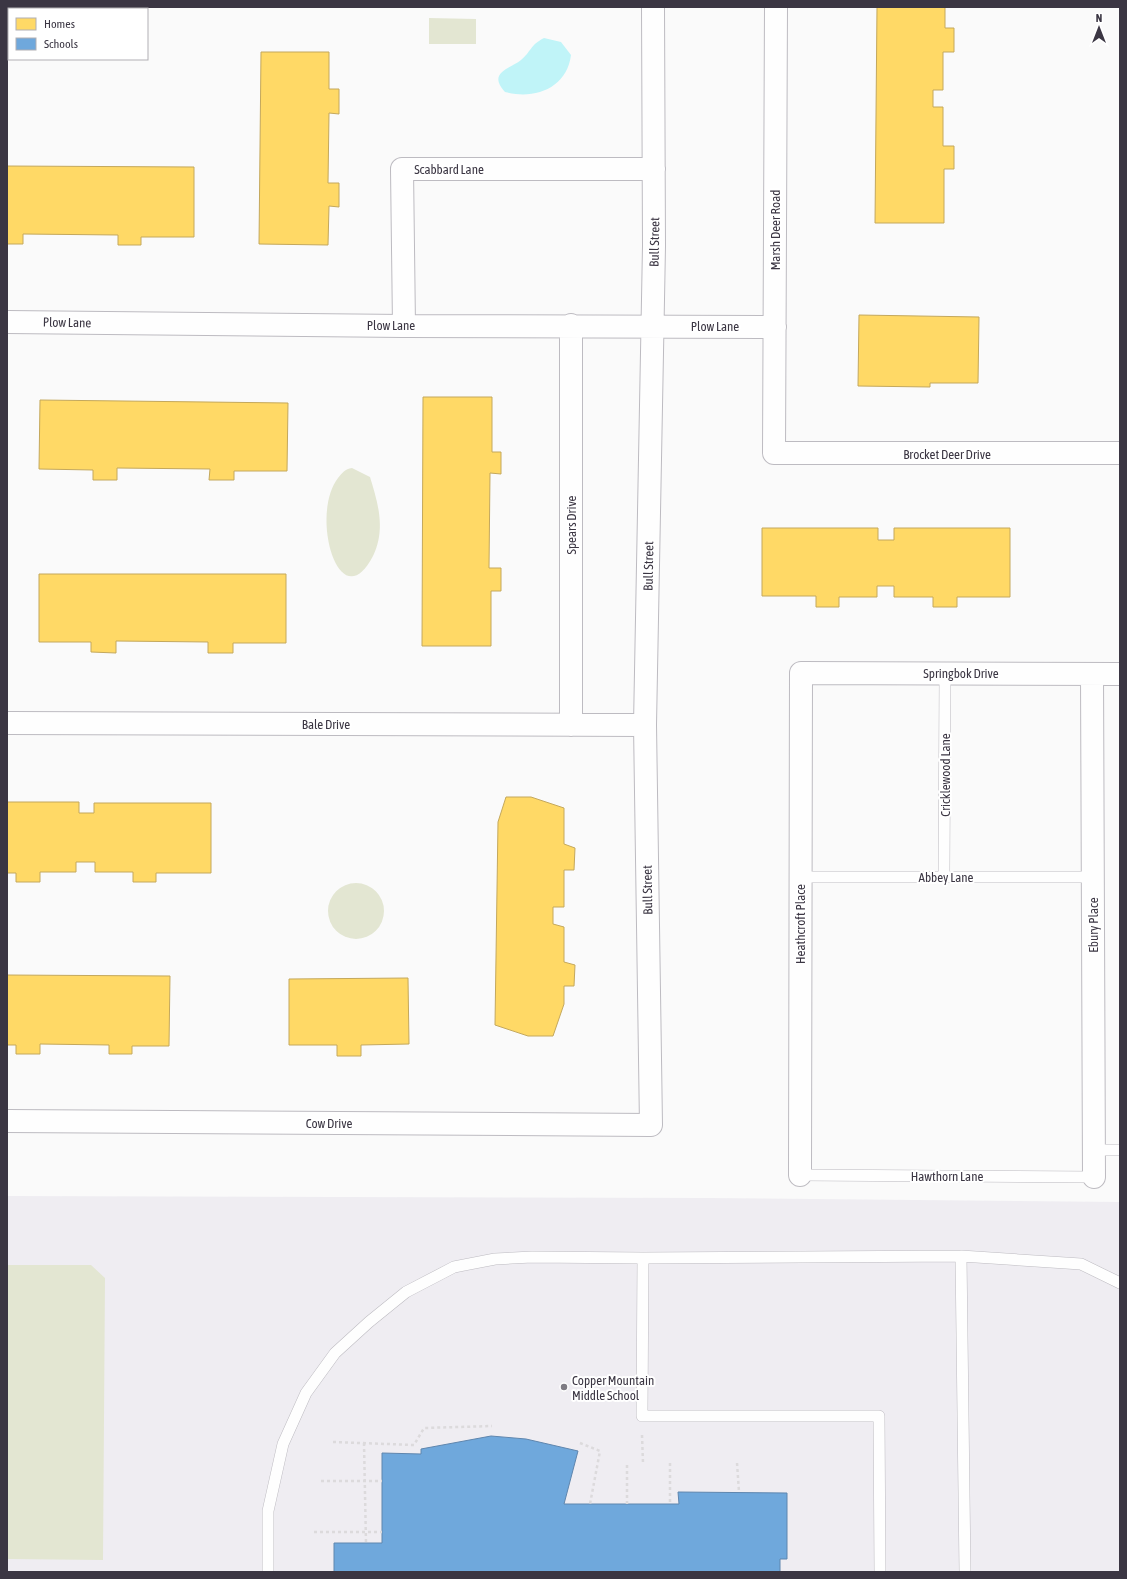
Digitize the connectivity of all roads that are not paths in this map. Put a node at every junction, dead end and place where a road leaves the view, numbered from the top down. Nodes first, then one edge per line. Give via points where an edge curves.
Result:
1 (653, 7) edge
2 (776, 7) edge
3 (654, 168) junction
4 (7, 322) edge
5 (571, 325) junction
6 (404, 326) junction
7 (652, 326) junction
8 (775, 327) junction
9 (774, 453) joint
10 (1120, 453) edge
11 (801, 673) joint
12 (945, 673) junction
13 (1092, 674) junction
14 (1120, 674) edge
15 (7, 723) edge
16 (571, 725) junction
17 (645, 725) junction
18 (800, 877) junction
19 (944, 877) junction
20 (1092, 877) junction
21 (7, 1120) edge
22 (651, 1125) joint
23 (1094, 1150) junction
24 (1120, 1150) edge
25 (800, 1175) joint
26 (1094, 1177) joint
27 (961, 1256) junction
28 (643, 1258) junction
29 (1120, 1283) edge
30 (268, 1572) edge
31 (880, 1572) edge
32 (965, 1572) edge

1 - 3 street, Bull Street
2 - 8 street, Marsh Deer Road
3 - 6 street, Scabbard Lane via 402,168
3 - 7 street, Bull Street
4 - 6 street, Plow Lane
5 - 6 street, Plow Lane
5 - 7 street, Plow Lane
5 - 16 street, Spears Drive
7 - 8 street, Plow Lane
7 - 17 street, Bull Street
8 - 9 street, Marsh Deer Road
9 - 10 street, Brocket Deer Drive
11 - 12 street, Springbok Drive
11 - 18 street, Heathcroft Place
12 - 13 street, Springbok Drive
12 - 19 lane, Cricklewood Lane
13 - 14 street, Springbok Drive
13 - 20 street, Ebury Place
15 - 16 street, Bale Drive
16 - 17 street, Bale Drive
17 - 22 street, Bull Street
18 - 19 lane, Abbey Lane
18 - 25 street, Heathcroft Place
19 - 20 lane, Abbey Lane
20 - 23 street, Ebury Place
21 - 22 street, Cow Drive
23 - 24 lane
23 - 26 street, Ebury Place
25 - 26 lane, Hawthorn Lane
27 - 28 lane
27 - 29 lane via 1081,1264
27 - 32 lane
28 - 30 lane via 532,1257 495,1259 454,1267 406,1292 369,1322 335,1353 306,1393 283,1444 268,1511
28 - 31 lane via 642,1416 879,1416

